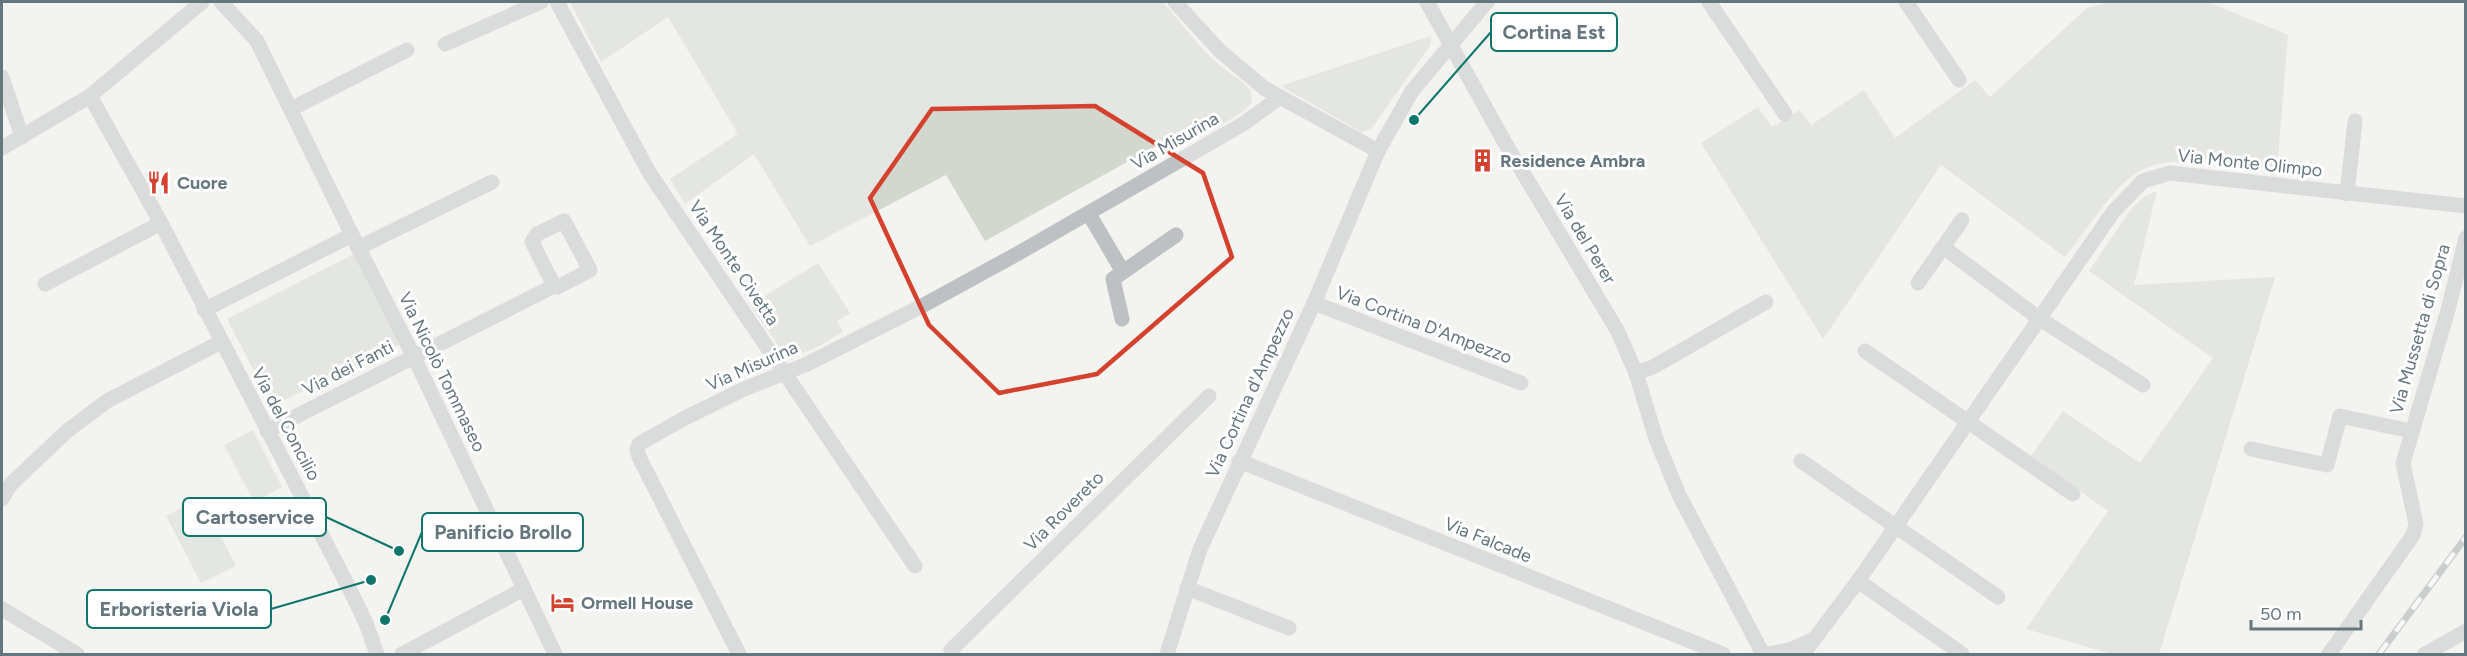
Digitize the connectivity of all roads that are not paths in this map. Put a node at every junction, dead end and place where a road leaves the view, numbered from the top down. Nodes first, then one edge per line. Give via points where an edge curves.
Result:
1 (202, 2) edge
2 (221, 2) edge
3 (541, 2) edge
4 (558, 2) edge
5 (1175, 2) edge
6 (1427, 2) edge
7 (1487, 2) edge
8 (1708, 2) edge
9 (1906, 2) edge
10 (445, 44) dead end
11 (1450, 44) junction
12 (407, 50) dead end
13 (2, 77) edge
14 (1959, 80) dead end
15 (90, 96) junction
16 (1279, 98) junction
17 (291, 109) junction
18 (1785, 114) dead end
19 (2355, 120) dead end
20 (22, 137) junction
21 (2, 148) edge
22 (1378, 151) junction
23 (492, 182) dead end
24 (2347, 194) junction
25 (2466, 206) edge
26 (1089, 214) junction
27 (1962, 220) dead end
28 (161, 223) junction
29 (1176, 234) dead end
30 (2466, 238) edge
31 (355, 242) junction
32 (1943, 247) junction
33 (1123, 272) junction
34 (45, 284) dead end
35 (1918, 284) dead end
36 (554, 286) dead end
37 (1766, 302) dead end
38 (1314, 303) junction
39 (204, 310) junction
40 (1122, 319) dead end
41 (2040, 319) junction
42 (221, 342) junction
43 (1865, 351) dead end
44 (414, 357) junction
45 (786, 373) junction
46 (1636, 373) junction
47 (1521, 383) dead end
48 (2143, 385) dead end
49 (1209, 396) dead end
50 (1967, 423) junction
51 (267, 431) junction
52 (2411, 431) junction
53 (2251, 449) dead end
54 (1239, 461) junction
55 (1801, 461) dead end
56 (2073, 494) dead end
57 (2, 499) edge
58 (1896, 527) junction
59 (915, 566) dead end
60 (1858, 581) junction
61 (1187, 588) junction
62 (524, 589) junction
63 (1998, 597) dead end
64 (2, 609) edge
65 (1289, 628) dead end
66 (2466, 631) edge
67 (1814, 639) junction
68 (77, 654) edge
69 (377, 654) edge
70 (402, 654) edge
71 (555, 654) edge
72 (739, 654) edge
73 (952, 654) edge
74 (1167, 654) edge
75 (1723, 654) edge
76 (1763, 654) edge
77 (1768, 654) edge
78 (1803, 654) edge
79 (1962, 654) edge
80 (2329, 654) edge
81 (2425, 654) edge

1 - 15 street
2 - 17 street, Via Nicolò Tommaseo via 248,27
3 - 10 street
4 - 45 street, Via Monte Civetta via 650,174
5 - 16 street via 1220,51
6 - 11 street, Via del Perer
7 - 11 street, Via Cortina d'Ampezzo
8 - 18 street
9 - 14 street
11 - 22 street, Via Cortina d'Ampezzo via 1412,91
11 - 46 street, Via del Perer via 1617,330
12 - 17 street
13 - 20 street
15 - 20 street
15 - 28 street, Via del Concilio
16 - 22 street
16 - 26 street, Via Misurina via 1244,124
17 - 31 street, Via Nicolò Tommaseo
19 - 24 street, Via Monte Olimpo
20 - 21 street
22 - 38 street, Via Cortina d'Ampezzo
23 - 31 street
24 - 25 street, Via Monte Olimpo
24 - 41 street, Via Monte Olimpo via 2170,173 2152,177 2118,206
26 - 33 street
26 - 45 street, Via Misurina via 921,306
27 - 32 street
28 - 34 street
28 - 39 street, Via del Concilio
29 - 33 street
30 - 52 street, Via Mussetta di Sopra via 2436,355
31 - 39 street
31 - 44 street, Via Nicolò Tommaseo
32 - 35 street
32 - 41 street
33 - 40 street via 1113,279
36 - 44 street, Via dei Fanti
37 - 46 street
38 - 47 street, Via Cortina D'Ampezzo
38 - 54 street, Via Cortina d'Ampezzo
39 - 42 street, Via del Concilio
41 - 48 street
41 - 50 street, Via Monte Olimpo
42 - 51 street, Via del Concilio
42 - 57 street via 107,401 67,431 11,484
43 - 50 street
44 - 51 street, Via dei Fanti
44 - 62 street, Via Nicolò Tommaseo
45 - 59 street, Via Monte Civetta
45 - 72 street, Via Misurina via 674,424 644,440 637,450
46 - 76 street, Via del Perer via 1656,439 1679,495
49 - 73 street, Via Rovereto via 951,650
50 - 56 street
50 - 58 street, Via Monte Olimpo
51 - 69 street, Via del Concilio via 347,584
52 - 53 street, Via Mussetta di Sopra via 2340,416 2327,465
52 - 80 street, Via Mussetta di Sopra via 2403,463 2416,524 2414,535
54 - 61 street, Via Cortina d'Ampezzo
54 - 75 street, Via Falcade
55 - 58 street
58 - 60 street, Via Monte Olimpo
58 - 63 street
60 - 67 street, Via Monte Olimpo
60 - 79 street
61 - 65 street
61 - 74 street, Via Cortina d'Ampezzo
62 - 70 street
62 - 71 street, Via Nicolò Tommaseo
64 - 68 street
66 - 81 street
67 - 77 street, Via Monte Olimpo via 1790,650
67 - 78 street, Via Monte Olimpo

